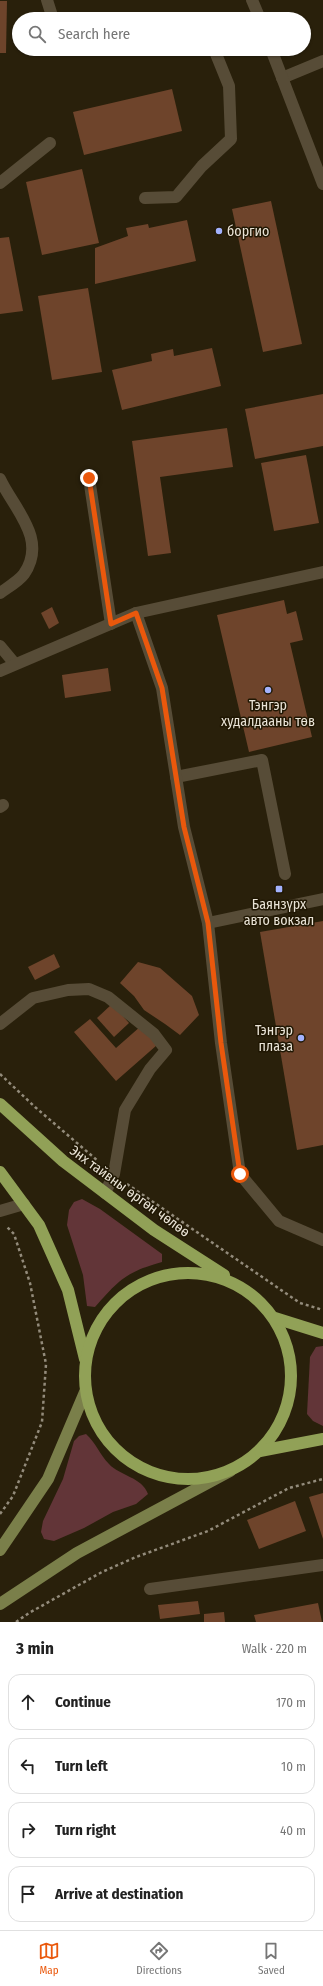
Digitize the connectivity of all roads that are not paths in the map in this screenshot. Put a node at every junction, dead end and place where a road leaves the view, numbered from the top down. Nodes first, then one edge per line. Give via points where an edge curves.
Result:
1 (47, 0) edge
2 (252, 0) edge
3 (51, 12) edge
4 (257, 12) edge
5 (217, 56) edge
6 (274, 56) edge
7 (323, 61) edge
8 (282, 78) junction
9 (50, 143) dead end
10 (0, 183) edge
11 (323, 184) edge
12 (145, 198) dead end
13 (89, 478) dead end
14 (0, 479) edge
15 (323, 572) edge
16 (0, 593) edge
17 (136, 613) junction
18 (111, 624) junction
19 (0, 646) edge
20 (15, 664) junction
21 (0, 670) edge
22 (176, 777) junction
23 (285, 874) dead end
24 (323, 899) edge
25 (208, 923) junction
26 (0, 1024) edge
27 (0, 1104) edge
28 (0, 1172) edge
29 (105, 1193) junction
30 (24, 1204) junction
31 (0, 1211) edge
32 (323, 1240) edge
33 (250, 1292) junction
34 (275, 1318) junction
35 (323, 1333) edge
36 (85, 1360) junction
37 (85, 1392) junction
38 (323, 1439) edge
39 (260, 1451) junction
40 (230, 1471) junction
41 (0, 1550) edge
42 (323, 1566) edge
43 (150, 1589) dead end
44 (0, 1604) edge

1 - 3 street
2 - 4 street
5 - 12 street via 229,86 231,139 202,166 176,197
6 - 8 street
7 - 8 street
8 - 11 street
9 - 10 street
13 - 18 street
14 - 16 street via 32,535 32,556 24,574
15 - 17 street
17 - 18 street
17 - 22 street via 162,688
18 - 20 street
19 - 20 street
20 - 21 street
22 - 23 street via 262,760
22 - 25 street via 184,827
24 - 25 street
25 - 32 street via 221,1043 240,1174 279,1222
26 - 29 street via 33,998 68,990 89,989 108,997 154,1034 166,1050 150,1069 125,1110 114,1174
27 - 29 highway, Энх тайвны өргөн чөлөө via 63,1161
28 - 30 highway
29 - 33 highway, Энх тайвны өргөн чөлөө via 154,1230
30 - 31 street
30 - 36 highway via 39,1225 68,1290
33 - 34 highway
33 - 36 highway via 223,1278 193,1272 163,1275 135,1286 111,1306 94,1331
34 - 35 highway
34 - 39 highway via 290,1351 292,1387 282,1422
36 - 37 highway
37 - 40 highway via 95,1422 113,1448 138,1467 168,1478 199,1479
37 - 41 main road via 48,1479
38 - 39 highway
39 - 40 highway
40 - 44 main road via 77,1552
42 - 43 street

